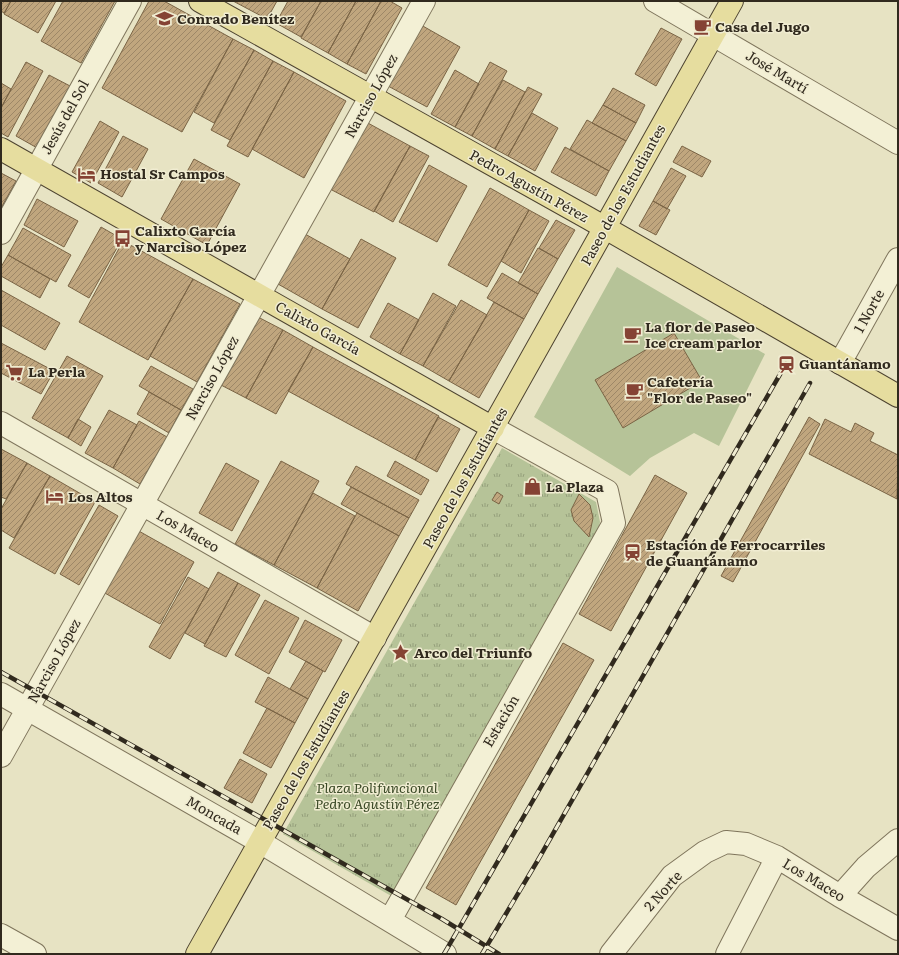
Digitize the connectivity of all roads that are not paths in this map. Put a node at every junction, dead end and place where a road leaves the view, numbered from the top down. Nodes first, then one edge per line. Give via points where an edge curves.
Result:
1 (130, 1) edge
2 (200, 1) edge
3 (424, 1) edge
4 (655, 1) edge
5 (732, 1) edge
6 (714, 34) junction
7 (370, 97) junction
8 (898, 144) edge
9 (1, 149) edge
10 (36, 169) junction
11 (604, 228) junction
12 (1, 233) edge
13 (898, 259) edge
14 (259, 295) junction
15 (840, 364) junction
16 (898, 396) edge
17 (1, 423) edge
18 (493, 428) junction
19 (142, 504) junction
20 (614, 524) joint
21 (375, 638) junction
22 (1, 694) edge
23 (28, 710) junction
24 (1, 756) edge
25 (898, 840) edge
26 (260, 842) junction
27 (726, 842) joint
28 (777, 857) junction
29 (840, 896) junction
30 (390, 920) junction
31 (898, 929) edge
32 (1, 935) edge
33 (35, 954) edge
34 (197, 954) edge
35 (445, 954) edge
36 (611, 954) edge
37 (727, 954) edge

1 - 10 street, Jesús del Sol
2 - 7 main road, Pedro Agustín Pérez
3 - 7 street, Narciso López
4 - 6 street, José Martí
5 - 6 main road, Paseo de los Estudiantes
6 - 8 street, José Martí
6 - 11 main road, Paseo de los Estudiantes
7 - 11 main road, Pedro Agustín Pérez
7 - 14 street, Narciso López
9 - 10 main road, Calixto García
10 - 12 street, Jesús del Sol
10 - 14 main road, Calixto García
11 - 15 main road, Pedro Agustín Pérez
11 - 18 main road, Paseo de los Estudiantes
13 - 15 street, 1 Norte
14 - 18 main road, Calixto García
14 - 19 street, Narciso López
15 - 16 main road, Pedro Agustín Pérez
17 - 19 street, Los Maceo
18 - 20 street, Calixto García via 607,491
18 - 21 main road, Paseo de los Estudiantes
19 - 21 street, Los Maceo
19 - 23 street, Narciso López
20 - 30 street, Estación
21 - 26 main road, Paseo de los Estudiantes
22 - 23 street, Moncada
23 - 24 street, Narciso López
23 - 26 street, Moncada
25 - 29 street via 866,867
26 - 30 street, Moncada
26 - 34 main road, Paseo de los Estudiantes
27 - 28 street, Los Maceo via 746,844
27 - 36 street, 2 Norte via 705,852 672,876
28 - 29 street, Los Maceo
28 - 37 street
29 - 31 street, Los Maceo
30 - 35 street, Moncada
32 - 33 street

